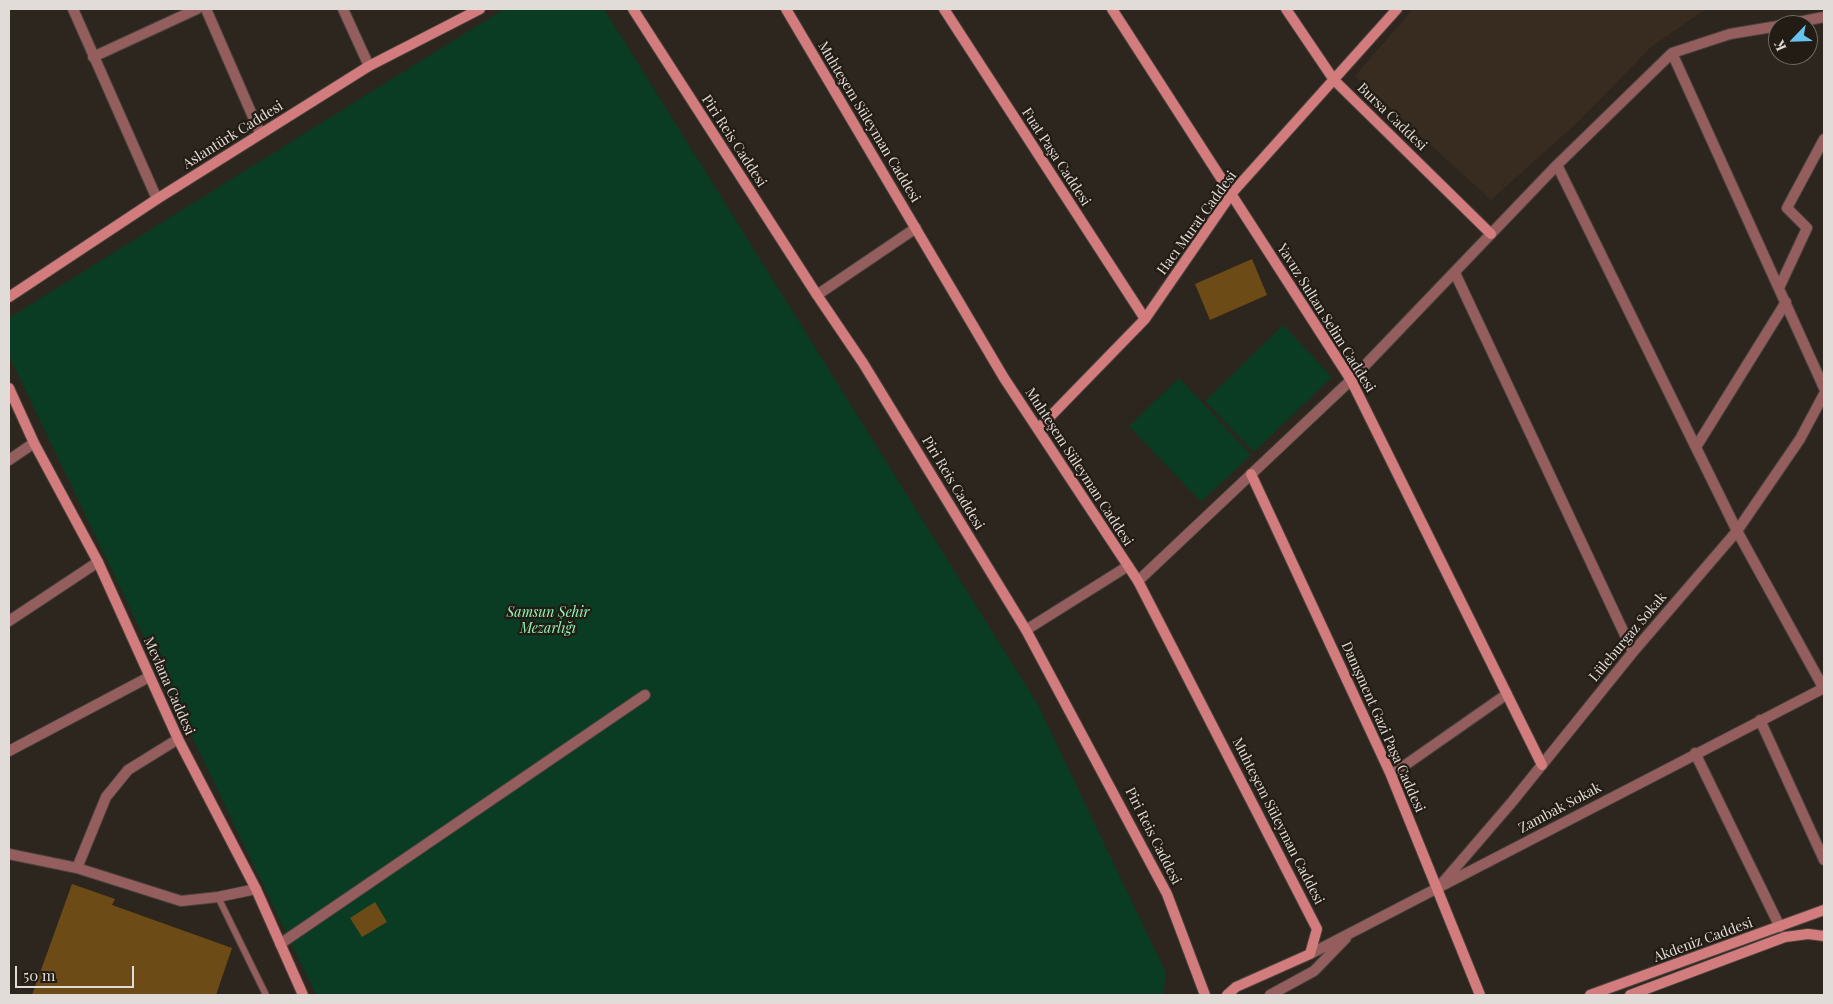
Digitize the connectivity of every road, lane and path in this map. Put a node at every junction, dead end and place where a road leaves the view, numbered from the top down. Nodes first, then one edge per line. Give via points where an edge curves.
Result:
1 (73, 9) edge
2 (197, 9) edge
3 (206, 9) edge
4 (343, 9) edge
5 (480, 9) edge
6 (633, 9) edge
7 (786, 9) edge
8 (944, 9) edge
9 (1112, 9) edge
10 (1286, 9) edge
11 (1397, 9) edge
12 (1817, 9) edge
13 (465, 13) edge
14 (1824, 20) edge
15 (1768, 28) edge
16 (1672, 53) junction
17 (94, 57) junction
18 (369, 66) junction
19 (1334, 80) junction
20 (260, 133) junction
21 (1824, 139) edge
22 (1557, 165) junction
23 (1232, 193) junction
24 (157, 200) junction
25 (916, 228) junction
26 (1491, 234) junction
27 (1455, 273) junction
28 (1779, 288) junction
29 (817, 295) junction
30 (9, 297) edge
31 (1786, 302) junction
32 (1145, 319) junction
33 (1351, 380) junction
34 (9, 388) edge
35 (1824, 388) edge
36 (1824, 394) edge
37 (1038, 429) junction
38 (34, 443) junction
39 (1696, 447) junction
40 (9, 460) edge
41 (1252, 474) junction
42 (1737, 530) junction
43 (98, 562) junction
44 (1128, 566) junction
45 (1138, 581) junction
46 (9, 621) edge
47 (1026, 630) junction
48 (1633, 652) junction
49 (150, 677) junction
50 (1824, 689) edge
51 (645, 694) dead end
52 (1506, 694) junction
53 (1760, 720) junction
54 (178, 739) junction
55 (9, 750) edge
56 (1695, 753) junction
57 (1542, 765) junction
58 (1391, 775) junction
59 (9, 854) edge
60 (1824, 860) edge
61 (77, 868) junction
62 (1438, 888) junction
63 (256, 890) junction
64 (218, 897) junction
65 (1824, 910) edge
66 (1780, 927) junction
67 (1351, 933) junction
68 (1824, 936) edge
69 (280, 944) junction
70 (1310, 954) junction
71 (266, 995) edge
72 (303, 995) edge
73 (1205, 995) edge
74 (1227, 995) edge
75 (1270, 995) edge
76 (1480, 995) edge
77 (1590, 995) edge
78 (1630, 995) edge

1 - 17 street
2 - 17 street
3 - 20 street
4 - 18 street
5 - 13 street, Aslantürk Caddesi
6 - 29 street, Piri Reis Caddesi
7 - 25 street, Muhteşem Süleyman Caddesi
8 - 32 street, Fuat Paşa Caddesi
9 - 23 street, Yavuz Sultan Selim Caddesi
10 - 19 street, Bursa Caddesi
11 - 19 street, Hacı Murat Caddesi
12 - 14 street
13 - 18 street, Aslantürk Caddesi
15 - 16 street via 1730,34
16 - 22 street
16 - 28 street
17 - 24 street
18 - 20 street, Aslantürk Caddesi
19 - 23 street, Hacı Murat Caddesi
19 - 26 street, Bursa Caddesi
20 - 24 street, Aslantürk Caddesi
21 - 28 street via 1787,208 1807,228
22 - 26 street
22 - 39 street
23 - 32 street, Hacı Murat Caddesi
23 - 33 street, Yavuz Sultan Selim Caddesi
24 - 30 street, Aslantürk Caddesi
25 - 29 street
25 - 37 street, Muhteşem Süleyman Caddesi via 1004,378
26 - 27 street
27 - 33 street
27 - 48 street
28 - 31 street
29 - 47 street, Piri Reis Caddesi via 863,363
31 - 35 street
31 - 39 street
32 - 37 street, Hacı Murat Caddesi
33 - 41 street
33 - 52 street, Yavuz Sultan Selim Caddesi
34 - 38 street, Mevlana Caddesi
36 - 42 street, Lüleburgaz Sokak via 1800,439
37 - 44 street, Muhteşem Süleyman Caddesi
38 - 40 street
38 - 43 street, Mevlana Caddesi
39 - 42 street
41 - 45 street
41 - 58 street, Danışment Gazi Paşa Caddesi
42 - 48 street, Lüleburgaz Sokak
42 - 50 street
43 - 46 street
43 - 49 street, Mevlana Caddesi
44 - 45 street, Muhteşem Süleyman Caddesi
44 - 47 street
45 - 70 street, Muhteşem Süleyman Caddesi via 1317,928
47 - 73 street, Piri Reis Caddesi via 1168,894
48 - 57 street, Lüleburgaz Sokak
49 - 54 street, Mevlana Caddesi
49 - 55 street
50 - 53 street, Zambak Sokak
51 - 69 street
52 - 57 street, Yavuz Sultan Selim Caddesi
52 - 58 street
53 - 56 street, Zambak Sokak
53 - 60 street
54 - 61 street via 128,770 106,797
54 - 63 street, Mevlana Caddesi
56 - 62 street, Zambak Sokak
56 - 66 street
57 - 62 street, Lüleburgaz Sokak
58 - 62 street, Danışment Gazi Paşa Caddesi
59 - 61 street
61 - 64 street via 181,901
62 - 67 street, Zambak Sokak
62 - 76 street, Danışment Gazi Paşa Caddesi
63 - 64 street
63 - 69 street, Mevlana Caddesi
64 - 71 lane
65 - 66 street, Akdeniz Caddesi
66 - 77 street, Akdeniz Caddesi
67 - 70 street, Zambak Sokak
67 - 75 street via 1314,971
68 - 78 street, Akdeniz Caddesi via 1785,937
69 - 72 street, Mevlana Caddesi
70 - 74 street via 1236,987

